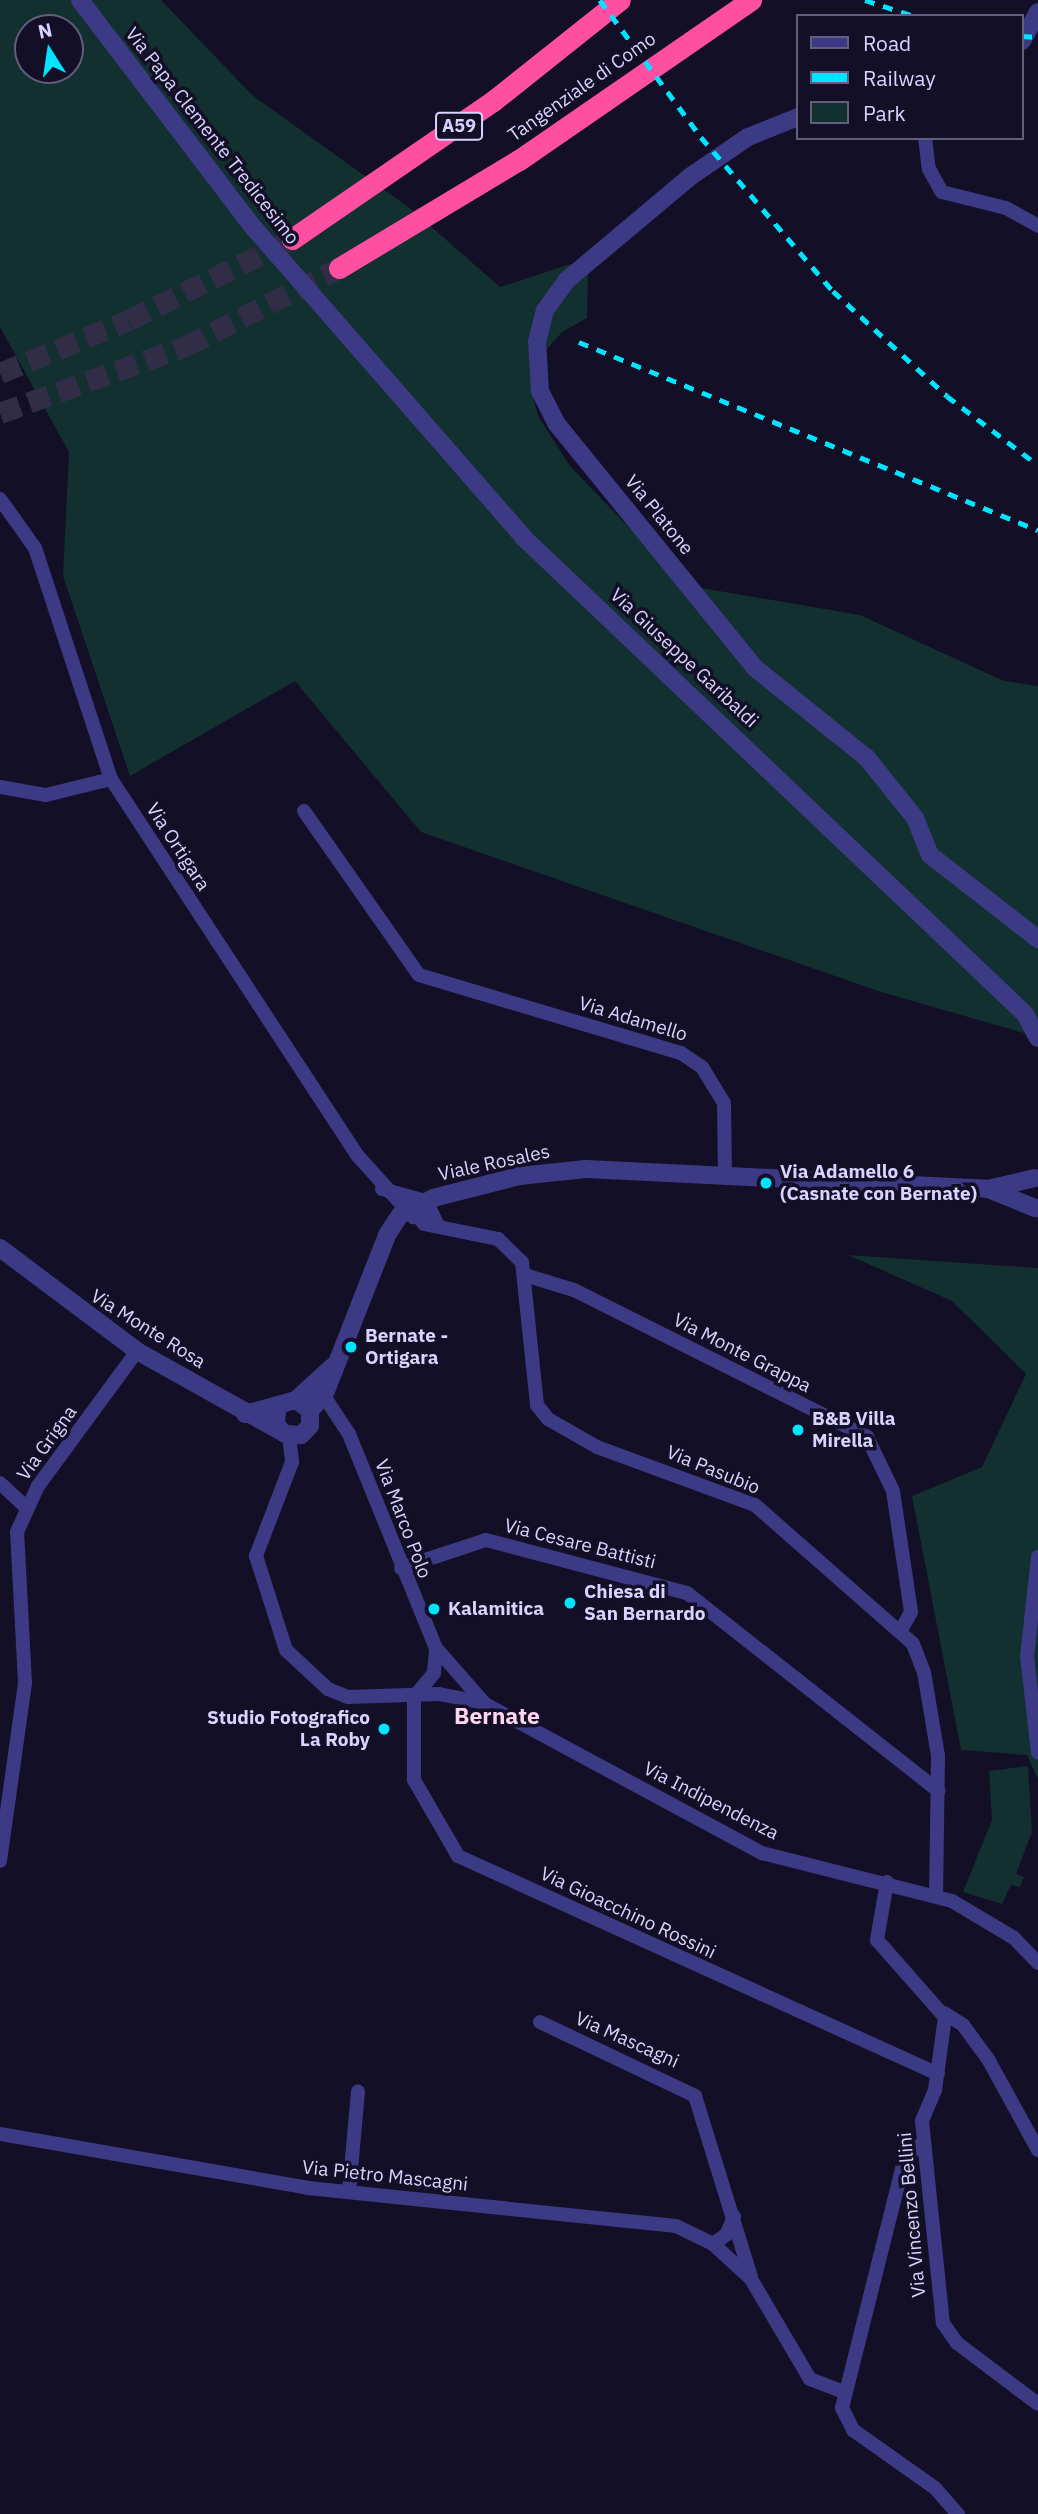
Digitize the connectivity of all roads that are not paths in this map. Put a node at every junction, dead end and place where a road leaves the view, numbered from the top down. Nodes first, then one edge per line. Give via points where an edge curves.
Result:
1 (80, 0) edge
2 (620, 0) edge
3 (751, 0) edge
4 (1038, 12) edge
5 (1024, 37) edge
6 (796, 118) edge
7 (925, 140) edge
8 (1038, 226) edge
9 (292, 239) tunnel mouth
10 (339, 268) tunnel mouth
11 (314, 296) joint
12 (0, 499) edge
13 (111, 779) junction
14 (0, 787) edge
15 (304, 811) dead end
16 (1038, 939) edge
17 (1038, 1038) edge
18 (1036, 1175) edge
19 (725, 1178) junction
20 (382, 1189) junction
21 (988, 1189) junction
22 (415, 1211) junction
23 (1036, 1211) edge
24 (438, 1226) junction
25 (0, 1248) edge
26 (528, 1276) junction
27 (137, 1351) junction
28 (332, 1367) junction
29 (327, 1402) junction
30 (306, 1408) junction
31 (277, 1409) junction
32 (245, 1414) junction
33 (285, 1434) junction
34 (0, 1483) edge
35 (26, 1507) junction
36 (1038, 1556) edge
37 (401, 1567) junction
38 (901, 1630) junction
39 (436, 1648) junction
40 (414, 1697) junction
41 (485, 1704) junction
42 (1038, 1752) edge
43 (938, 1756) junction
44 (905, 1763) junction
45 (939, 1791) junction
46 (0, 1861) edge
47 (887, 1882) junction
48 (936, 1894) junction
49 (1038, 1963) edge
50 (944, 2013) junction
51 (540, 2022) dead end
52 (939, 2074) junction
53 (358, 2091) dead end
54 (0, 2134) edge
55 (924, 2142) junction
56 (1038, 2150) edge
57 (349, 2192) junction
58 (734, 2217) junction
59 (713, 2244) junction
60 (751, 2279) junction
61 (842, 2391) junction
62 (1038, 2404) edge
63 (958, 2514) edge

1 - 11 street, Via Papa Clemente Tredicesimo via 253,227
2 - 9 highway, Tangenziale di Como / A59 via 565,47
3 - 10 highway, Tangenziale di Como via 421,220
4 - 5 street
6 - 16 street, Via Platone via 748,137 593,254 545,310 537,341 540,391 556,424 755,668 867,758 915,818 930,855
7 - 8 street via 929,169 942,191 1006,208
11 - 17 street, Via Giuseppe Garibaldi via 524,538 1025,1014
12 - 13 street, Via Ortigara via 35,548
13 - 14 street via 46,795
13 - 20 street, Via Ortigara
15 - 19 street, Via Adamello via 419,975 681,1053 702,1068 724,1103
18 - 21 street
18 - 23 street
19 - 21 street
19 - 22 street, Viale Rosales via 554,1170
20 - 22 street, Via Ortigara
20 - 22 street
21 - 23 street
22 - 24 street
22 - 24 street
22 - 28 street via 387,1235
24 - 26 street via 498,1239
25 - 27 street, Via Monte Rosa
26 - 38 street, Via Pasubio via 537,1405 548,1419 597,1447 755,1506
26 - 38 street, Via Monte Grappa via 573,1290 867,1437 893,1491 911,1612
27 - 32 street, Via Monte Rosa
27 - 35 street, Via Grigna
28 - 29 street
28 - 30 street
29 - 30 street
29 - 37 street, Via Marco Polo via 349,1434
30 - 31 street
30 - 33 street via 306,1431
31 - 32 street
31 - 33 street
32 - 33 street, Via Monte Rosa
33 - 40 street via 292,1462 256,1556 281,1639 301,1668 328,1689 348,1697
34 - 35 street
35 - 46 street, Via Grigna via 16,1556 27,1640 25,1684
36 - 42 street via 1027,1656
37 - 39 street, Via Marco Polo
37 - 44 street, Via Cesare Battisti via 486,1540 687,1593
38 - 43 street, Via Pasubio via 922,1662
39 - 40 street via 434,1673
39 - 41 street, Via Marco Polo
40 - 41 street via 439,1694
40 - 52 street, Via Gioacchino Rossini via 411,1769 420,1797 450,1849
41 - 47 street, Via Indipendenza via 762,1853
43 - 44 street
43 - 45 street, Via Pasubio
44 - 45 street, Via Cesare Battisti
45 - 48 street, Via Pasubio
47 - 48 street, Via Indipendenza
47 - 50 street via 879,1945
48 - 49 street, Via Indipendenza via 1014,1938
50 - 52 street, Via Vincenzo Bellini
50 - 56 street via 963,2025 988,2059
51 - 58 street, Via Mascagni via 695,2096
52 - 55 street, Via Vincenzo Bellini via 922,2121
53 - 57 street
54 - 57 street, Via Pietro Mascagni
55 - 61 street via 905,2157
55 - 62 street, Via Vincenzo Bellini via 943,2323 957,2343
57 - 59 street, Via Pietro Mascagni via 645,2220
58 - 59 street via 726,2235
58 - 60 street, Via Mascagni
59 - 60 street, Via Pietro Mascagni
60 - 61 street via 810,2379
61 - 63 street via 853,2430 935,2488

